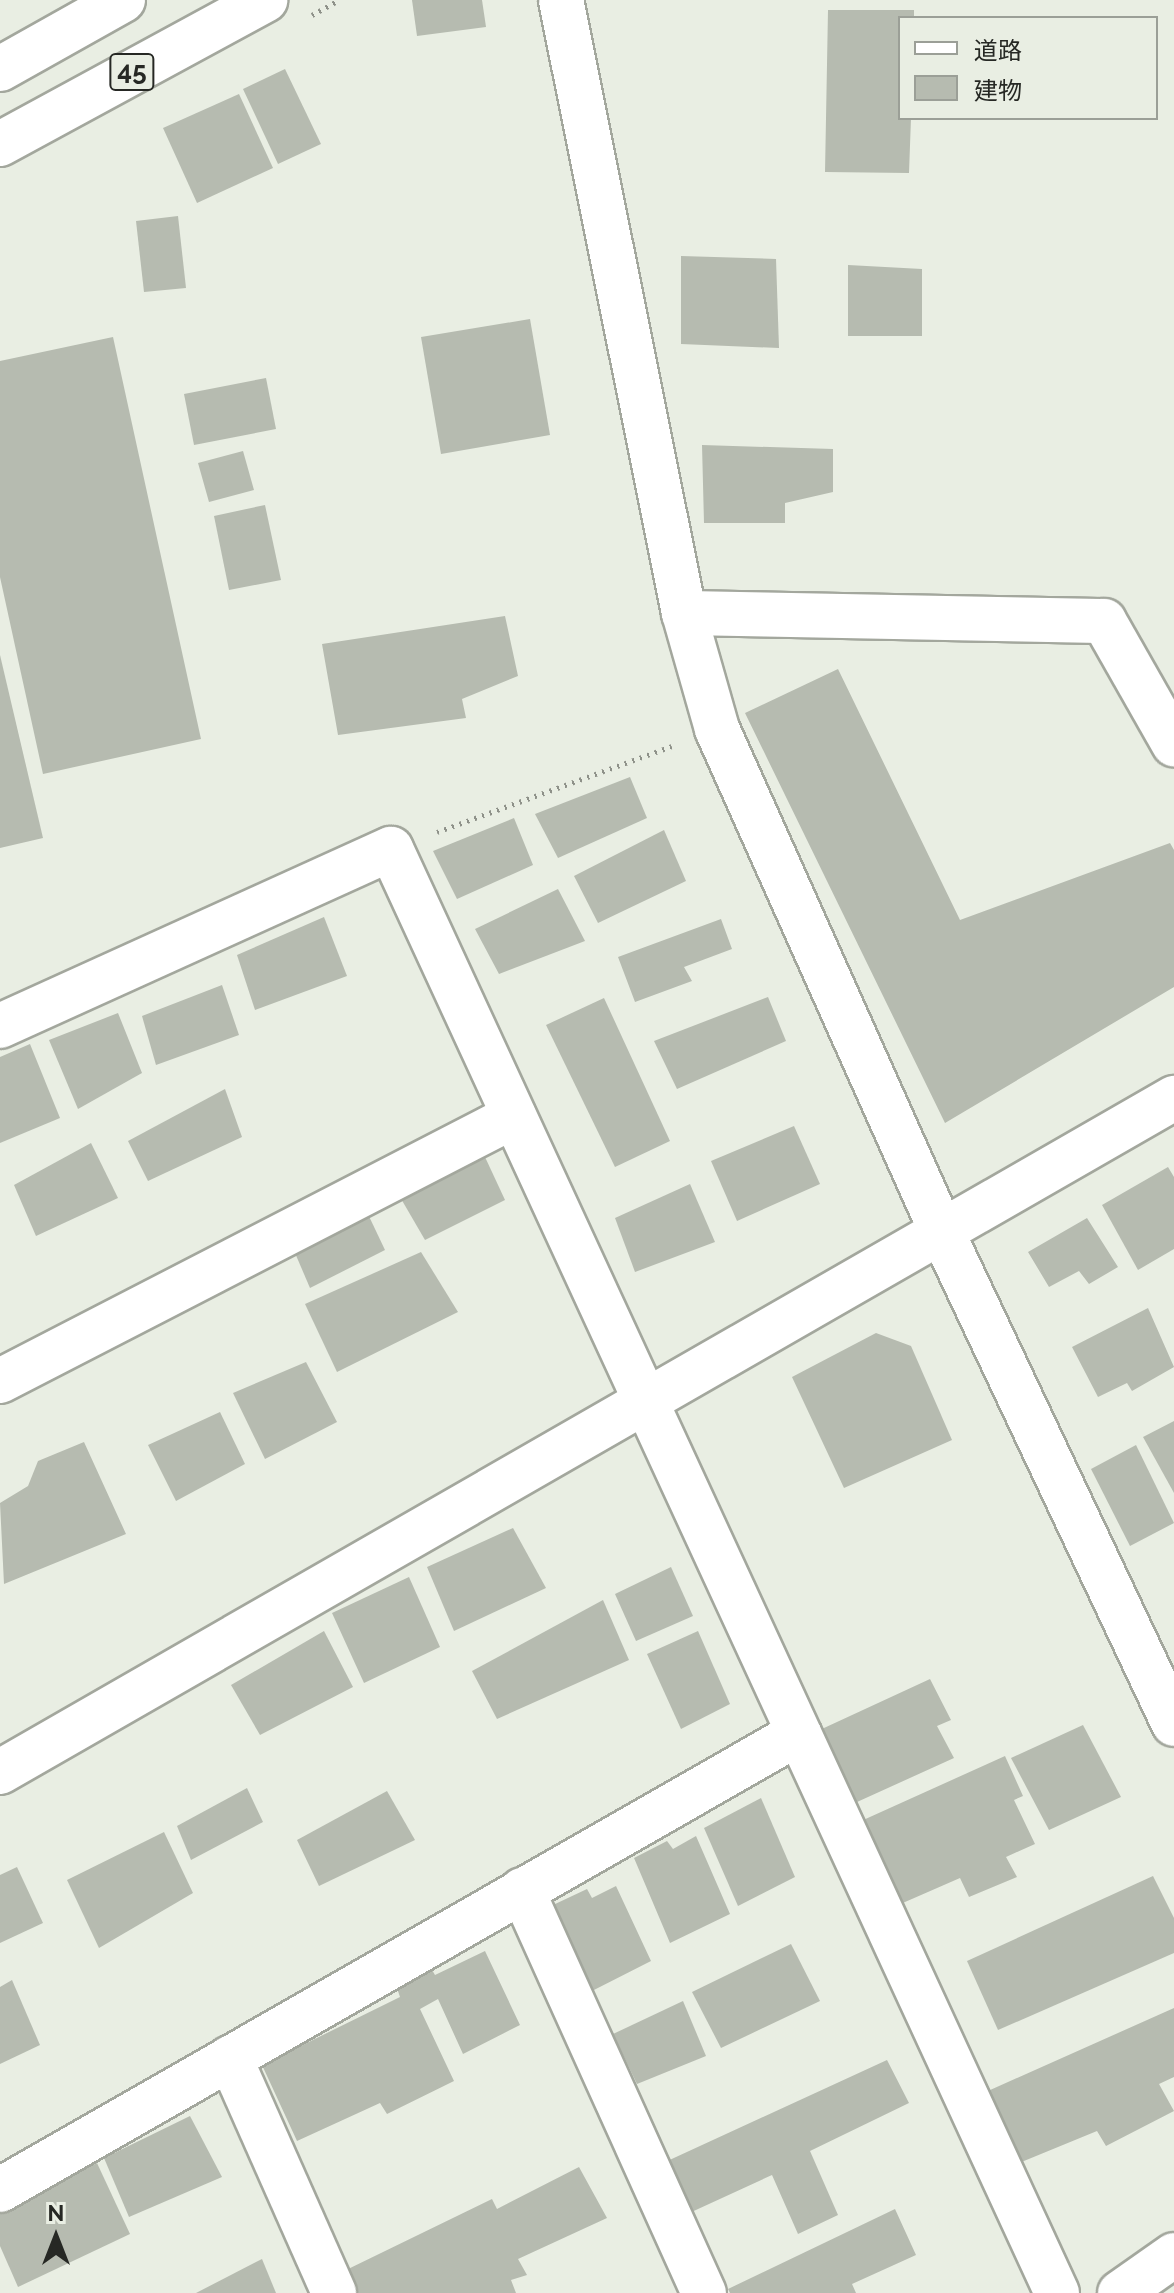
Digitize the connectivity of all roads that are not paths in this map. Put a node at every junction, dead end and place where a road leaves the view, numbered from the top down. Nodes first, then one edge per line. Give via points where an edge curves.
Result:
1 (123, 0) edge
2 (265, 0) edge
3 (561, 0) edge
4 (0, 69) edge
5 (0, 144) edge
6 (684, 613) junction
7 (1174, 744) edge
8 (0, 1026) edge
9 (1174, 1098) edge
10 (514, 1116) junction
11 (941, 1230) junction
12 (0, 1381) edge
13 (645, 1401) junction
14 (1174, 1724) edge
15 (799, 1733) junction
16 (0, 1772) edge
17 (522, 1890) junction
18 (230, 2058) junction
19 (0, 2190) edge
20 (1174, 2255) edge
21 (334, 2293) edge
22 (704, 2293) edge
23 (1057, 2293) edge
24 (1120, 2293) edge

1 - 4 main road, 45
2 - 5 main road, 45
3 - 6 main road
6 - 7 main road via 1104,621
6 - 11 main road via 717,729
8 - 10 main road via 391,849
9 - 11 main road
10 - 12 main road
10 - 13 main road
11 - 13 main road
11 - 14 main road
13 - 15 main road
13 - 16 main road
15 - 17 main road
15 - 23 main road
17 - 18 main road
17 - 22 main road
18 - 19 main road
18 - 21 main road
20 - 24 main road

